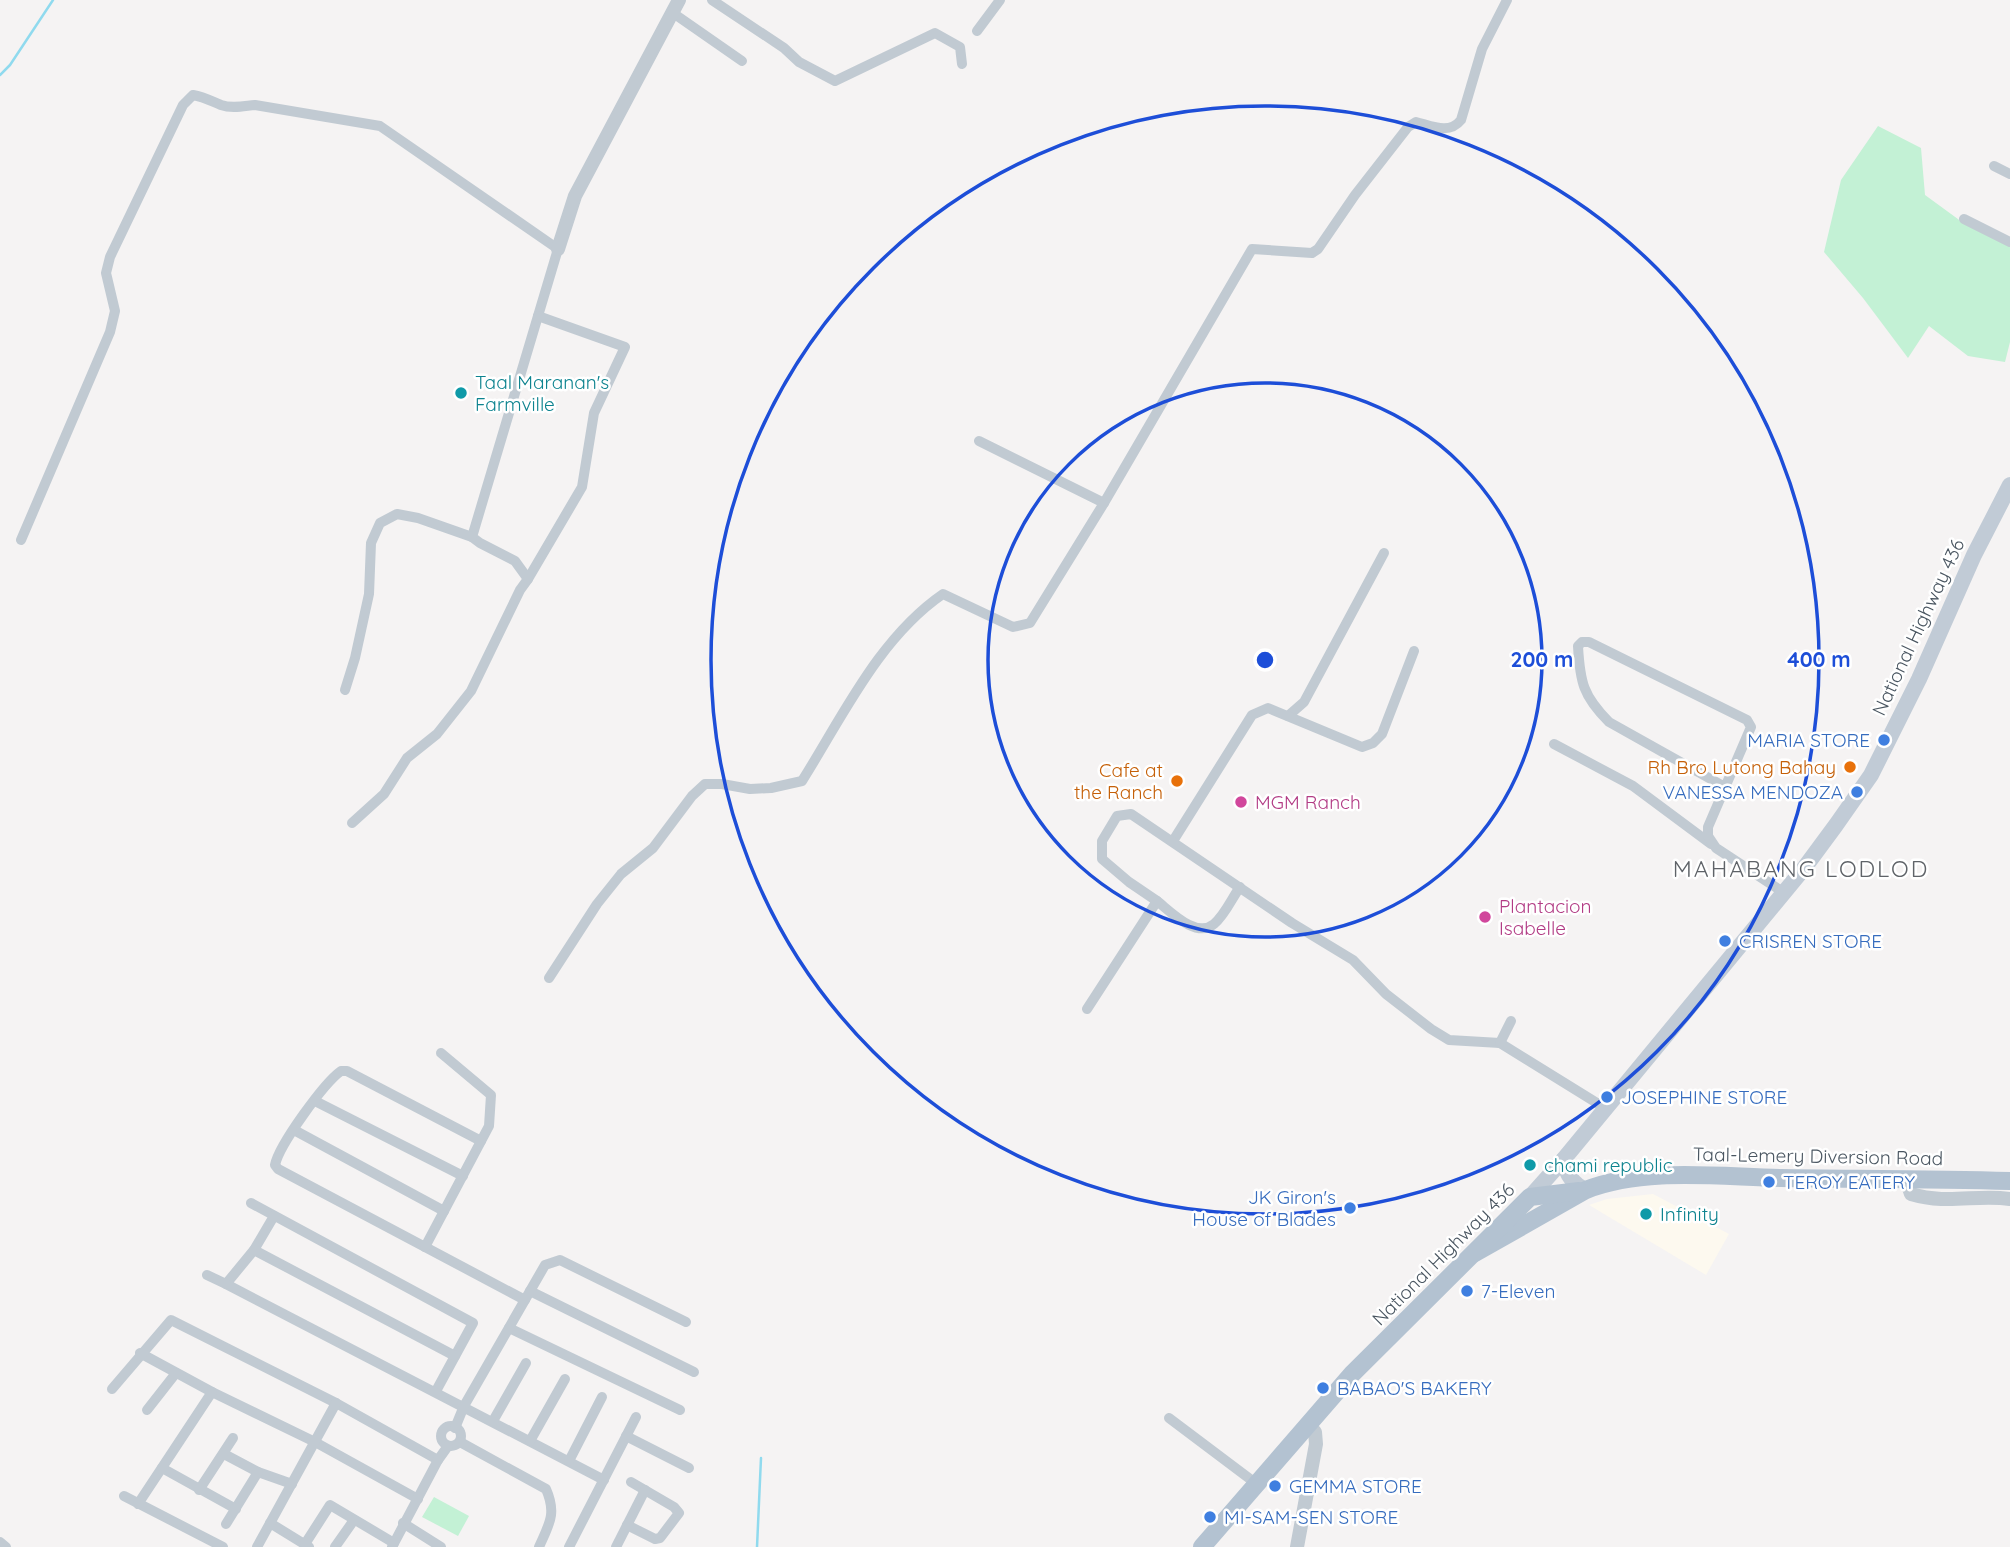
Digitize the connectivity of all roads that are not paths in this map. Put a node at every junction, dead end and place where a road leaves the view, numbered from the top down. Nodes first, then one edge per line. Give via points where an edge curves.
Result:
1 (712, 0) edge
2 (1000, 0) edge
3 (1507, 0) edge
4 (676, 6) edge
5 (977, 31) dead end
6 (742, 61) dead end
7 (962, 64) dead end
8 (1994, 166) dead end
9 (2010, 174) edge
10 (1964, 219) dead end
11 (2010, 242) edge
12 (558, 249) junction
13 (538, 316) junction
14 (979, 441) dead end
15 (2010, 485) edge
16 (1104, 503) junction
17 (472, 537) junction
18 (21, 540) dead end
19 (1384, 553) dead end
20 (528, 579) junction
21 (1414, 651) dead end
22 (345, 690) dead end
23 (1288, 716) junction
24 (1554, 744) dead end
25 (1725, 787) junction
26 (352, 823) dead end
27 (1173, 841) junction
28 (1716, 848) junction
29 (1240, 887) junction
30 (1783, 892) junction
31 (1157, 901) junction
32 (550, 978) dead end
33 (1087, 1009) dead end
34 (1511, 1021) dead end
35 (1500, 1043) junction
36 (441, 1053) dead end
37 (315, 1101) junction
38 (1605, 1108) junction
39 (294, 1130) junction
40 (481, 1141) junction
41 (1563, 1160) junction
42 (463, 1176) junction
43 (1906, 1178) junction
44 (2010, 1181) edge
45 (1586, 1190) junction
46 (1530, 1197) junction
47 (2010, 1199) edge
48 (251, 1203) dead end
49 (444, 1211) junction
50 (274, 1216) junction
51 (425, 1247) junction
52 (254, 1250) junction
53 (1475, 1253) junction
54 (207, 1275) dead end
55 (226, 1283) junction
56 (528, 1296) junction
57 (686, 1322) dead end
58 (509, 1328) junction
59 (140, 1353) junction
60 (455, 1356) junction
61 (526, 1363) dead end
62 (694, 1372) dead end
63 (176, 1373) junction
64 (565, 1380) dead end
65 (112, 1389) dead end
66 (436, 1391) junction
67 (212, 1392) junction
68 (602, 1397) dead end
69 (336, 1403) junction
70 (464, 1406) junction
71 (147, 1410) dead end
72 (680, 1410) dead end
73 (636, 1418) dead end
74 (1169, 1418) dead end
75 (493, 1422) junction
76 (1308, 1424) junction
77 (455, 1427) junction
78 (626, 1436) junction
79 (233, 1438) dead end
80 (530, 1441) junction
81 (460, 1442) junction
82 (315, 1443) junction
83 (448, 1446) junction
84 (223, 1454) junction
85 (438, 1460) junction
86 (569, 1461) junction
87 (162, 1468) junction
88 (689, 1468) dead end
89 (258, 1472) junction
90 (604, 1480) junction
91 (631, 1482) dead end
92 (292, 1484) junction
93 (1258, 1485) junction
94 (199, 1490) junction
95 (645, 1490) junction
96 (124, 1496) dead end
97 (418, 1499) junction
98 (138, 1504) junction
99 (236, 1509) junction
100 (354, 1520) junction
101 (270, 1523) junction
102 (404, 1523) junction
103 (226, 1524) dead end
104 (627, 1525) junction
105 (0, 1542) edge
106 (307, 1545) edge
107 (393, 1545) edge
108 (1204, 1546) edge
109 (6, 1547) edge
110 (223, 1547) edge
111 (257, 1547) edge
112 (335, 1547) edge
113 (441, 1547) edge
114 (538, 1547) edge
115 (569, 1547) edge
116 (616, 1547) edge
117 (1297, 1547) edge

1 - 7 street via 799,62 835,80 935,33 960,47
2 - 5 street
3 - 16 street via 1482,49 1455,127 1416,122 1408,127 1312,253 1252,249
4 - 6 street
4 - 12 street via 575,196
8 - 9 street
10 - 11 street
12 - 13 street
12 - 18 street via 380,126 255,105 223,106 194,95 183,105 110,257 106,273 115,311 110,332
13 - 17 street
13 - 20 street via 625,347 594,412 582,487
14 - 16 street
15 - 30 main road, National Highway 436 via 1871,775
16 - 32 street via 1030,624 1013,627 943,594 922,608 872,669 802,780 750,789 705,784 653,848 621,874 597,904
17 - 20 street via 515,561
17 - 22 street via 397,514 380,523 371,544 369,594
19 - 23 street via 1304,702
20 - 26 street via 471,691 437,734 407,758 384,794
21 - 23 street via 1382,734 1373,743 1362,747
23 - 27 street via 1268,708 1252,715
24 - 28 street via 1633,786
25 - 25 street via 1751,727 1748,720 1589,642 1578,646 1579,678 1594,707 1609,722
25 - 28 street via 1708,827
27 - 29 street
27 - 31 street via 1131,814 1117,816 1101,841 1102,859
28 - 30 street
29 - 31 street via 1214,925 1203,928 1190,925
29 - 35 street via 1353,960 1430,1029 1449,1040
30 - 38 main road, National Highway 436
31 - 33 street
34 - 35 street
35 - 38 street
36 - 40 street via 491,1095 489,1126
37 - 39 street
37 - 40 street via 337,1073 347,1071
37 - 42 street
38 - 41 main road, National Highway 436
39 - 49 street
39 - 51 street via 276,1158 278,1169
40 - 42 street
41 - 45 main road via 1570,1177
41 - 46 main road, National Highway 436
42 - 49 street
43 - 44 main road, Taal-Lemery Diversion Road
43 - 45 main road, Taal-Lemery Diversion Road via 1701,1175 1632,1179
43 - 47 street via 1911,1194 1924,1198
45 - 46 main road, Taal-Lemery Diversion Road
45 - 53 main road, Taal-Lemery Diversion Road
46 - 53 main road, National Highway 436
48 - 50 street
49 - 51 street
50 - 52 street
50 - 60 street via 473,1323
51 - 56 street
52 - 55 street
52 - 60 street
53 - 76 main road, National Highway 436
54 - 55 street
55 - 66 street
56 - 57 street via 545,1265 560,1260
56 - 58 street
56 - 62 street
58 - 70 street
58 - 72 street
59 - 63 street
59 - 65 street
59 - 69 street via 170,1320
60 - 66 street
61 - 75 street
63 - 67 street
63 - 71 street
64 - 80 street
66 - 70 street
67 - 82 street
67 - 87 street
68 - 86 street
69 - 82 street
69 - 85 street
70 - 75 street
70 - 77 street
73 - 78 street
74 - 93 street
75 - 80 street
76 - 93 main road, National Highway 436
76 - 117 street via 1315,1432 1316,1444
77 - 81 street
77 - 83 street via 442,1433
78 - 88 street
78 - 90 street
79 - 84 street
80 - 86 street
81 - 83 street
81 - 114 street via 546,1489 552,1517
82 - 92 street
82 - 97 street
83 - 85 street
84 - 89 street
84 - 94 street
85 - 97 street
86 - 90 street
87 - 94 street
87 - 98 street
89 - 92 street
89 - 99 street
90 - 115 street
91 - 95 street
92 - 101 street
93 - 108 main road, National Highway 436
94 - 99 street
95 - 104 street
95 - 104 street via 674,1507 677,1519 655,1539
96 - 98 street
97 - 102 street
98 - 110 street
99 - 103 street
100 - 106 street via 330,1505
100 - 107 street
100 - 112 street
101 - 106 street
101 - 111 street
102 - 107 street
102 - 113 street
104 - 116 street
105 - 109 street

